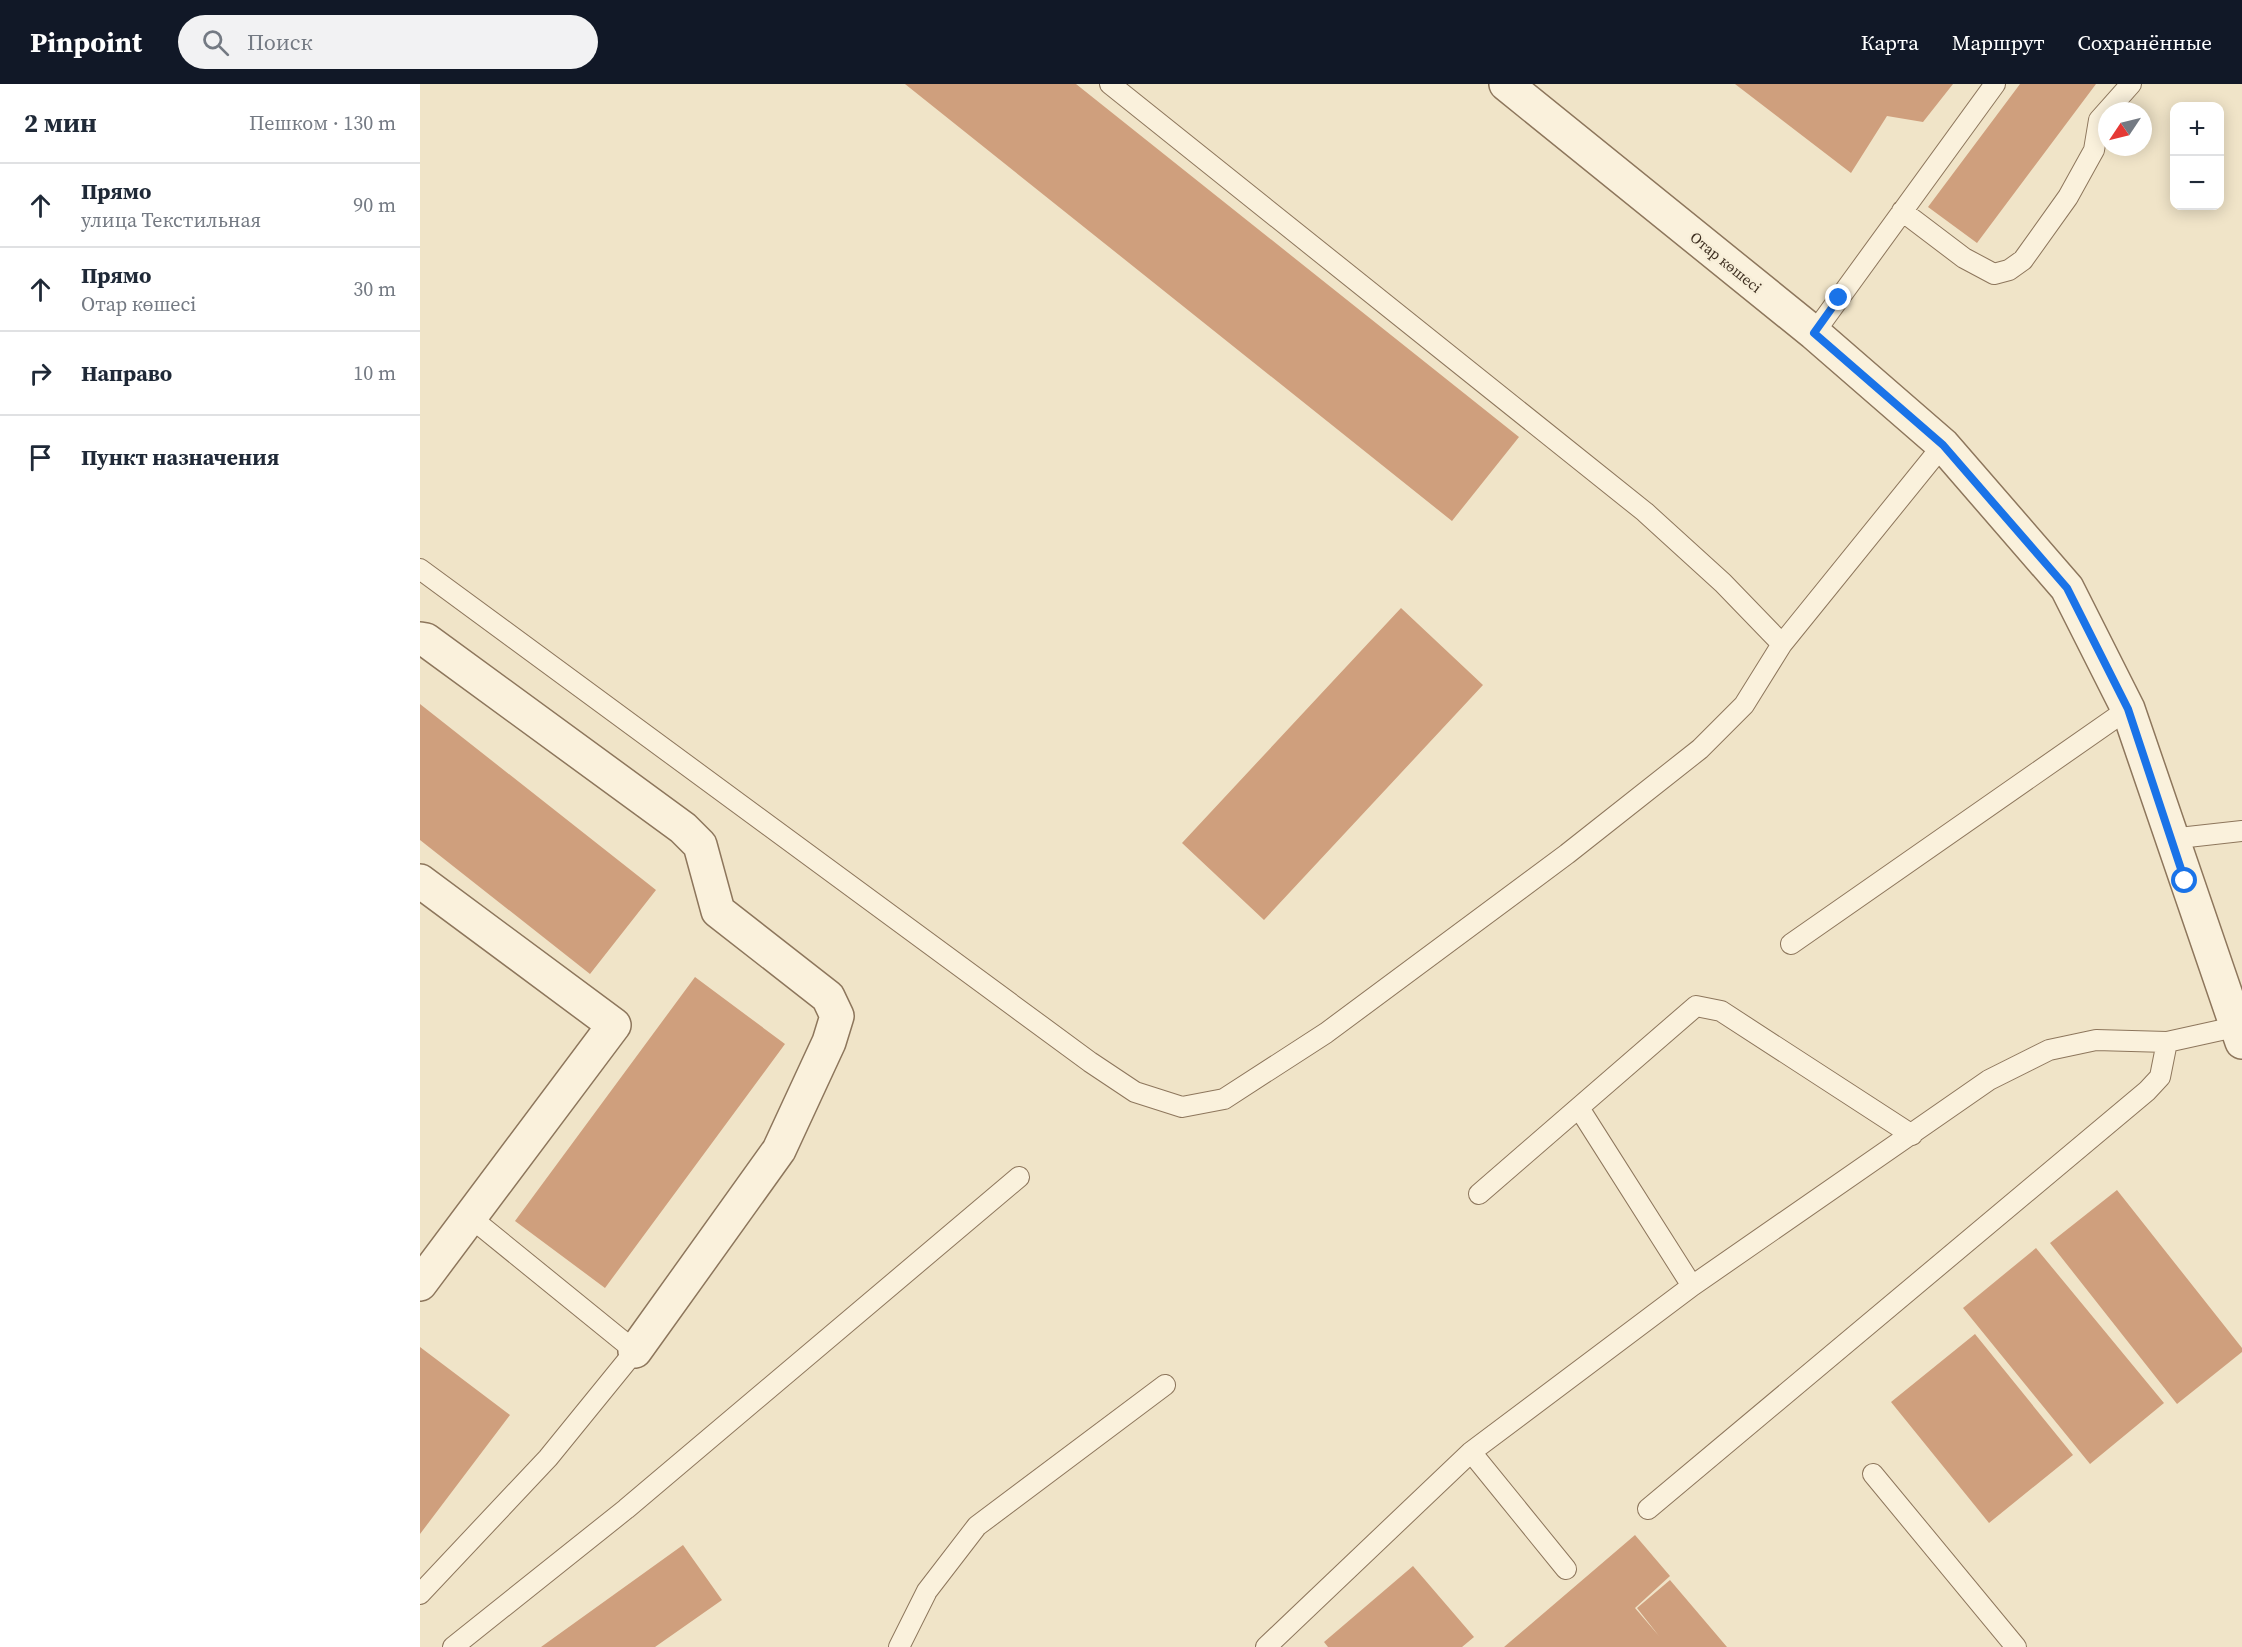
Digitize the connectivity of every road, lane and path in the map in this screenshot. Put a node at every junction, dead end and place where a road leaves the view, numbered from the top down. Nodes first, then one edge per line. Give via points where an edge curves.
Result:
1 (1110, 84) edge
2 (1506, 84) edge
3 (1995, 84) edge
4 (2131, 84) edge
5 (1902, 211) junction
6 (1814, 333) junction
7 (1943, 445) junction
8 (420, 569) edge
9 (420, 639) edge
10 (1782, 644) junction
11 (2128, 709) junction
12 (2242, 831) edge
13 (2170, 839) junction
14 (420, 881) edge
15 (1791, 944) dead end
16 (2239, 1035) edge
17 (2168, 1042) junction
18 (1579, 1108) junction
19 (1912, 1135) junction
20 (1019, 1177) dead end
21 (1479, 1194) dead end
22 (470, 1217) junction
23 (420, 1284) edge
24 (1692, 1286) junction
25 (635, 1351) junction
26 (1165, 1384) dead end
27 (1471, 1452) junction
28 (1873, 1474) dead end
29 (1648, 1509) dead end
30 (1566, 1569) dead end
31 (420, 1594) edge
32 (453, 1647) edge
33 (899, 1647) edge
34 (1267, 1647) edge
35 (2016, 1647) edge

1 - 10 lane via 1645,512
2 - 6 street, Отар көшесі
3 - 5 lane
4 - 5 lane via 2099,120 2094,150 2068,197 2023,260 2009,270 1994,274 1964,258
5 - 6 lane
6 - 7 street, Отар көшесі
7 - 10 lane
7 - 11 street, Отар көшесі via 2067,588
8 - 10 lane via 1090,1062 1134,1092 1182,1107 1224,1099 1265,1075 1567,854 1700,749 1744,705
9 - 25 street via 683,828 700,845 718,911 828,997 837,1016 829,1042 778,1150
11 - 13 street, Отар көшесі
11 - 15 lane
12 - 13 lane
13 - 16 street, Отар көшесі
14 - 22 street via 614,1025
16 - 17 lane
17 - 19 lane via 2096,1041 2049,1050 1989,1080
17 - 29 lane via 2160,1077 2147,1091
18 - 19 lane via 1696,1006 1721,1011
18 - 21 lane
18 - 24 lane
19 - 24 lane
20 - 32 lane via 626,1509
22 - 23 street
22 - 25 lane
24 - 27 lane
25 - 31 lane via 548,1458
26 - 33 lane via 977,1526 927,1591
27 - 30 lane
27 - 34 lane
28 - 35 lane

